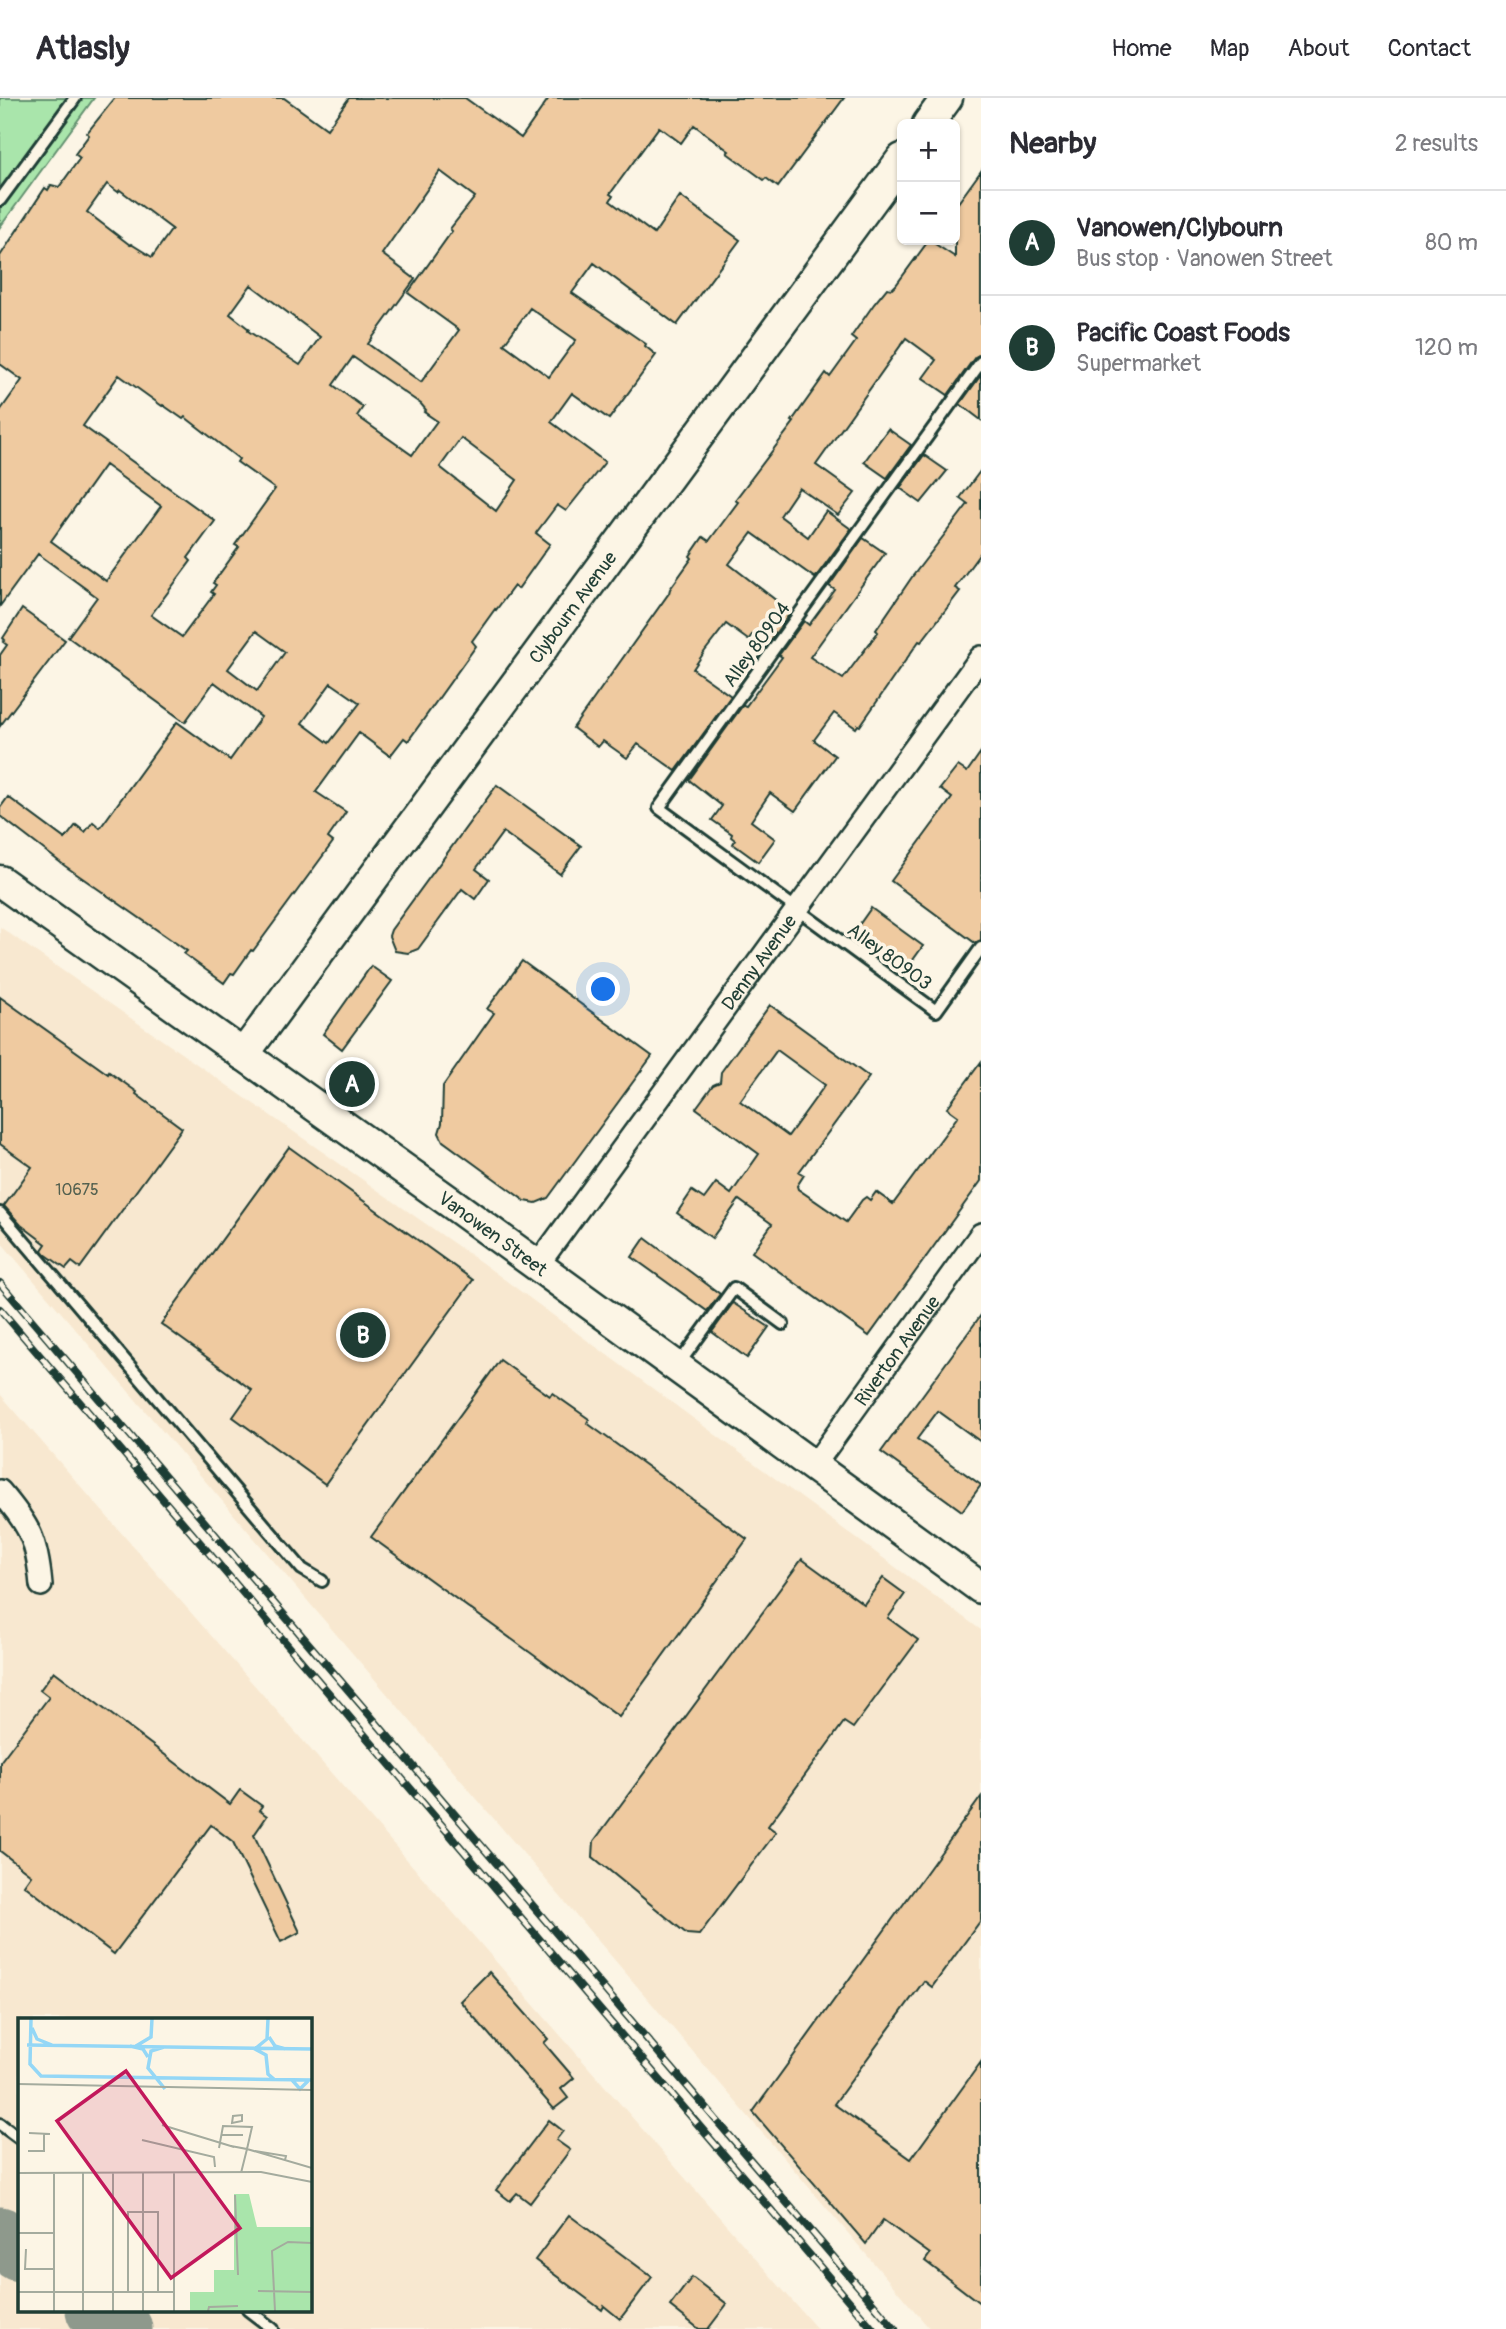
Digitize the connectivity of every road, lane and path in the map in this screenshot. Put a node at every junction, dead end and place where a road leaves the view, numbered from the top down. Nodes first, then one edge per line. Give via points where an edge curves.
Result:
1 (75, 98) edge
2 (947, 98) edge
3 (932, 119) edge
4 (897, 166) edge
5 (0, 200) edge
6 (981, 362) edge
7 (981, 657) edge
8 (0, 881) edge
9 (796, 909) junction
10 (981, 948) edge
11 (243, 1055) junction
12 (0, 1213) edge
13 (981, 1234) edge
14 (537, 1266) junction
15 (782, 1324) dead end
16 (677, 1367) junction
17 (812, 1468) junction
18 (0, 1491) edge
19 (322, 1581) dead end
20 (41, 1585) dead end
21 (981, 1588) edge
22 (0, 2124) edge
23 (18, 2137) edge
24 (251, 2312) edge
25 (273, 2329) edge

1 - 5 lane
2 - 3 main road
4 - 11 main road, Clybourn Avenue
6 - 9 lane, Alley 80904 via 659,808
7 - 9 street, Denny Avenue
8 - 11 main road, Vanowen Street
9 - 10 lane, Alley 80903 via 936,1011
9 - 14 street, Denny Avenue
11 - 14 main road, Vanowen Street
12 - 19 lane via 302,1569
13 - 17 street, Riverton Avenue
14 - 16 main road, Vanowen Street
15 - 16 lane via 734,1288
16 - 17 main road, Vanowen Street
17 - 21 main road, Vanowen Street
18 - 20 street via 33,1537
22 - 23 lane
24 - 25 lane

